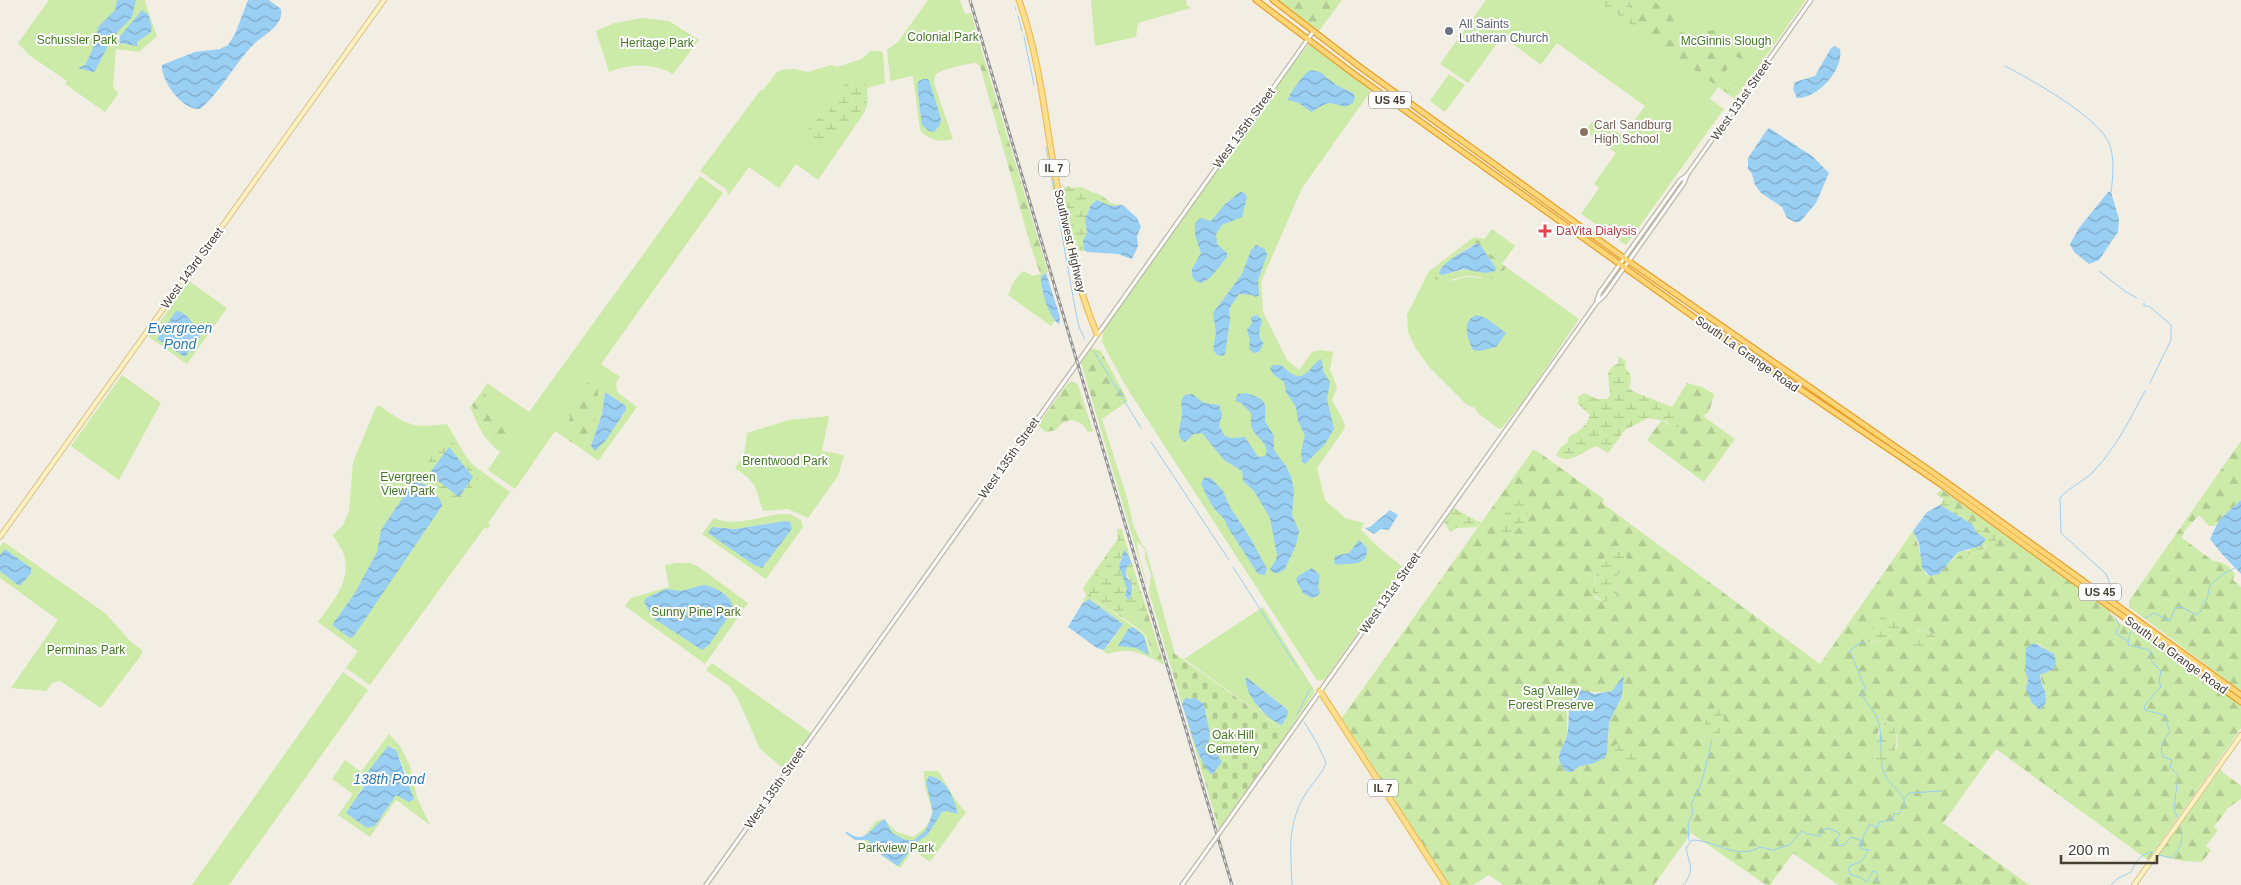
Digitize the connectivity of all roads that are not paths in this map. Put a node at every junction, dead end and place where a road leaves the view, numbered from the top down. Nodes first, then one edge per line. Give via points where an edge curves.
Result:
1 (384, 0) edge
2 (1019, 0) edge
3 (1256, 0) edge
4 (1273, 0) edge
5 (1811, 0) edge
6 (1313, 32) junction
7 (1307, 40) junction
8 (1687, 175) junction
9 (1624, 258) junction
10 (1629, 262) junction
11 (1620, 264) junction
12 (1624, 267) junction
13 (1597, 302) junction
14 (1097, 334) junction
15 (0, 537) edge
16 (1320, 691) junction
17 (2241, 696) edge
18 (2241, 702) edge
19 (2241, 735) edge
20 (706, 885) edge
21 (1182, 885) edge
22 (1446, 885) edge
23 (2134, 885) edge

1 - 15 main road, West 143rd Street
2 - 14 main road, Southwest Highway / IL 7 via 1036,62 1075,270
3 - 7 highway, South La Grange Road / US 45
4 - 6 highway, South La Grange Road / US 45
5 - 8 street, West 131st Street
6 - 7 street, West 135th Street
6 - 9 highway, South La Grange Road / US 45
7 - 11 highway, South La Grange Road / US 45
7 - 14 street, West 135th Street
8 - 9 street, West 131st Street via 1680,180
8 - 10 street, West 131st Street
9 - 10 highway, South La Grange Road / US 45
9 - 11 street, West 131st Street
10 - 12 street, West 131st Street
10 - 17 highway, South La Grange Road / US 45 via 1942,479
11 - 12 highway, South La Grange Road / US 45
11 - 13 street, West 131st Street via 1600,292
12 - 13 street, West 131st Street
12 - 18 highway, South La Grange Road / US 45 via 1777,375 1939,483
13 - 16 street, West 131st Street
14 - 20 street, West 135th Street
16 - 21 street, West 131st Street, bridge
16 - 22 main road, IL 7
19 - 23 main road

